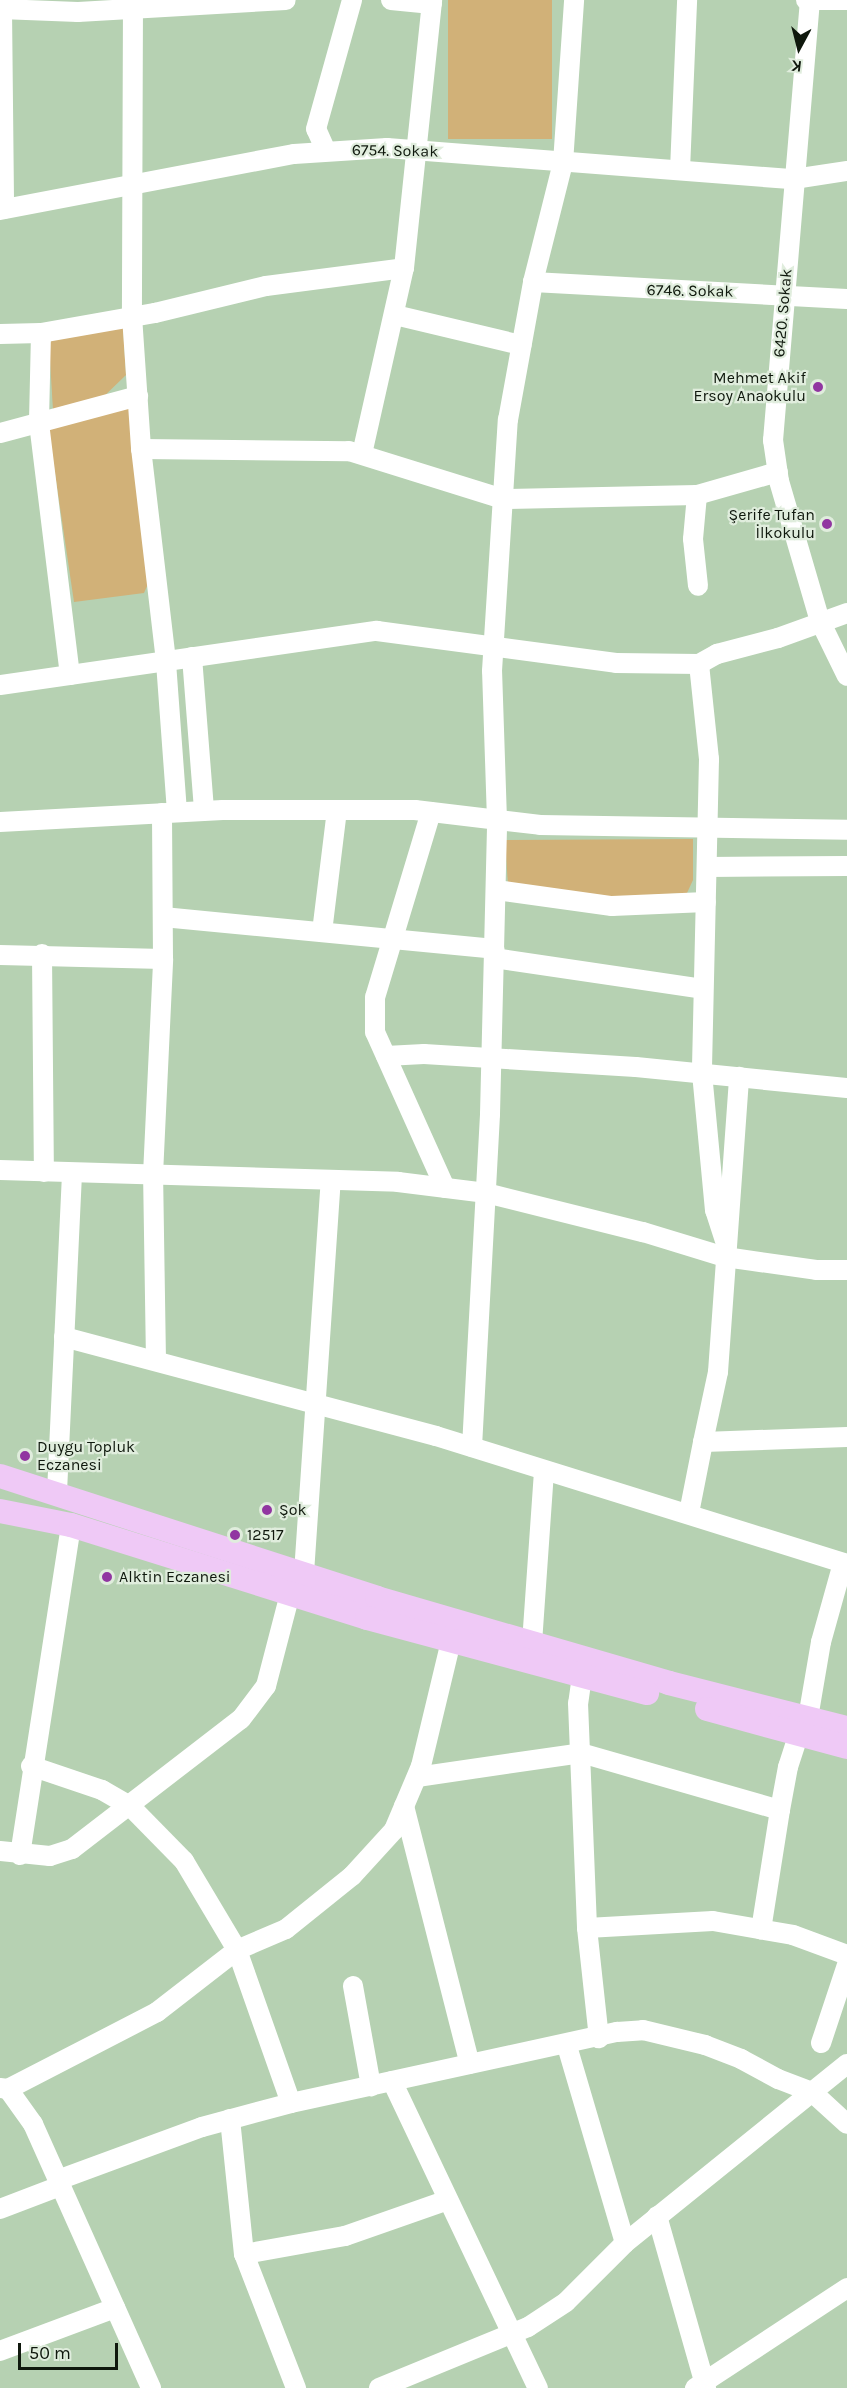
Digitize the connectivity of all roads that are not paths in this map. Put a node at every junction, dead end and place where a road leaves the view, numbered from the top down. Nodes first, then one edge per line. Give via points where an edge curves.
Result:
1 (286, 0) edge
2 (352, 0) edge
3 (391, 0) edge
4 (574, 0) edge
5 (687, 0) edge
6 (809, 0) edge
7 (847, 0) edge
8 (432, 2) edge
9 (133, 4) edge
10 (1, 9) edge
11 (418, 150) junction
12 (326, 151) junction
13 (563, 163) junction
14 (680, 170) junction
15 (847, 171) edge
16 (794, 179) junction
17 (130, 186) junction
18 (2, 209) edge
19 (404, 268) junction
20 (533, 282) junction
21 (785, 293) junction
22 (847, 299) edge
23 (395, 315) junction
24 (132, 316) junction
25 (41, 333) junction
26 (0, 334) edge
27 (521, 345) junction
28 (138, 396) junction
29 (39, 423) junction
30 (0, 433) edge
31 (141, 449) junction
32 (362, 454) junction
33 (778, 472) junction
34 (697, 495) junction
35 (503, 499) junction
36 (698, 586) dead end
37 (847, 613) edge
38 (820, 621) junction
39 (494, 647) junction
40 (192, 657) junction
41 (166, 661) junction
42 (699, 664) junction
43 (70, 675) junction
44 (847, 676) edge
45 (0, 685) edge
46 (337, 810) junction
47 (204, 811) junction
48 (431, 812) junction
49 (170, 813) junction
50 (497, 820) junction
51 (0, 822) edge
52 (709, 827) junction
53 (847, 830) edge
54 (847, 866) edge
55 (708, 867) junction
56 (496, 890) junction
57 (706, 902) junction
58 (163, 917) junction
59 (322, 932) junction
60 (390, 939) junction
61 (42, 954) junction
62 (494, 954) junction
63 (0, 955) edge
64 (163, 959) junction
65 (703, 989) junction
66 (386, 1056) junction
67 (491, 1060) junction
68 (702, 1073) junction
69 (739, 1077) junction
70 (847, 1088) edge
71 (0, 1170) edge
72 (44, 1172) junction
73 (72, 1173) junction
74 (153, 1175) junction
75 (331, 1180) junction
76 (445, 1188) junction
77 (486, 1193) junction
78 (725, 1248) junction
79 (847, 1270) edge
80 (63, 1337) junction
81 (156, 1361) junction
82 (317, 1403) junction
83 (847, 1437) edge
84 (703, 1442) junction
85 (472, 1447) junction
86 (544, 1470) junction
87 (0, 1476) edge
88 (57, 1492) junction
89 (0, 1511) edge
90 (689, 1513) junction
91 (71, 1525) junction
92 (845, 1563) edge
93 (304, 1573) junction
94 (290, 1594) junction
95 (451, 1641) junction
96 (531, 1643) junction
97 (582, 1676) junction
98 (804, 1726) junction
99 (847, 1728) edge
100 (847, 1747) edge
101 (581, 1753) junction
102 (31, 1766) junction
103 (417, 1777) junction
104 (130, 1806) junction
105 (404, 1806) junction
106 (780, 1810) junction
107 (0, 1851) edge
108 (20, 1855) junction
109 (587, 1928) junction
110 (761, 1930) junction
111 (237, 1950) junction
112 (847, 1955) edge
113 (847, 1965) edge
114 (353, 1986) dead end
115 (599, 2038) junction
116 (821, 2043) dead end
117 (567, 2046) junction
118 (470, 2064) junction
119 (847, 2064) edge
120 (392, 2081) junction
121 (371, 2086) junction
122 (4, 2089) edge
123 (812, 2092) junction
124 (291, 2103) junction
125 (230, 2119) junction
126 (847, 2124) edge
127 (59, 2183) junction
128 (448, 2200) junction
129 (0, 2209) edge
130 (657, 2216) junction
131 (625, 2243) junction
132 (244, 2254) junction
133 (847, 2288) edge
134 (115, 2308) junction
135 (512, 2333) junction
136 (0, 2351) edge
137 (702, 2387) edge
138 (151, 2388) edge
139 (296, 2388) edge
140 (379, 2388) edge
141 (538, 2388) edge

1 - 9 street
2 - 12 street via 316,129
3 - 8 street
4 - 13 street
5 - 14 street
6 - 7 street
6 - 16 street, 6420. Sokak
8 - 11 street
9 - 10 street via 78,12
9 - 17 street
10 - 18 street
11 - 12 street, 6754. Sokak
11 - 13 street, 6754. Sokak
11 - 19 street
12 - 17 street, 6754. Sokak
13 - 14 street, 6754. Sokak
13 - 20 street
14 - 16 street, 6754. Sokak
15 - 16 street, 6754. Sokak
16 - 21 street, 6420. Sokak
17 - 18 street, 6754. Sokak
17 - 24 street
19 - 23 street
19 - 24 street via 266,286
20 - 21 street, 6746. Sokak via 646,291
20 - 27 street
21 - 22 street, 6746. Sokak
21 - 33 street, 6420. Sokak via 773,440
23 - 27 street
23 - 32 street
24 - 25 street
24 - 28 street
25 - 26 street
25 - 29 street
27 - 35 street via 508,420
28 - 29 street
28 - 31 street
29 - 30 street
29 - 43 street
31 - 32 street via 231,447
31 - 41 street
32 - 35 street
33 - 34 street
33 - 38 street, 6420. Sokak
34 - 35 street
34 - 36 street via 693,539
35 - 39 street
37 - 38 street
38 - 42 street via 778,638 717,654
38 - 44 street, 6420. Sokak
39 - 40 street via 377,631
39 - 42 street via 616,663
39 - 50 street
40 - 41 street
40 - 47 street
41 - 43 street
41 - 49 street
42 - 52 street via 709,759
43 - 45 street
46 - 47 street
46 - 48 street
46 - 59 street
47 - 49 street
48 - 50 street
48 - 60 street
49 - 51 street
49 - 58 street
50 - 52 street via 540,825
50 - 56 street
52 - 53 street
52 - 55 street
54 - 55 street
55 - 57 street
56 - 57 street via 612,906
56 - 62 street
57 - 65 street
58 - 59 street
58 - 64 street
59 - 60 street
60 - 62 street
60 - 66 street via 375,997 375,1032
61 - 63 street
61 - 64 street
61 - 72 street
62 - 65 street
62 - 67 street
64 - 74 street
65 - 68 street
66 - 67 street via 424,1053
66 - 76 street
67 - 68 street
67 - 77 street
68 - 69 street
68 - 78 street via 715,1210
69 - 70 street
69 - 78 street
71 - 72 street
72 - 73 street
73 - 74 street
73 - 80 street
74 - 75 street
74 - 81 street
75 - 76 street
75 - 82 street
76 - 77 street
77 - 78 street
77 - 85 street
78 - 79 street via 816,1270
78 - 84 street via 718,1372
80 - 81 street
80 - 88 street
81 - 82 street
82 - 85 street
82 - 93 street
83 - 84 street
84 - 90 street
85 - 86 street
86 - 90 street
86 - 96 street
87 - 88 main road
88 - 93 main road
89 - 91 main road
90 - 92 street
91 - 94 main road
91 - 102 street
92 - 98 street via 821,1642
93 - 96 main road
94 - 95 main road
94 - 104 street via 266,1686 258,1701
95 - 97 main road
95 - 103 street
96 - 98 main road
97 - 98 main road
97 - 101 street via 578,1703
98 - 99 main road
98 - 100 main road
98 - 106 street via 788,1767
101 - 103 street
101 - 106 street
101 - 109 street
102 - 104 street via 102,1790
102 - 108 street
103 - 105 street
104 - 108 street via 72,1849 50,1856
104 - 111 street via 184,1861
105 - 111 street via 394,1830 352,1876 286,1929
105 - 118 street
106 - 110 street
107 - 108 street
109 - 110 street via 713,1921
109 - 115 street
110 - 112 street via 793,1935
111 - 122 street via 157,2012
111 - 124 street
113 - 116 street
114 - 121 street
115 - 117 street
115 - 123 street via 617,2032 656,2032 723,2052
117 - 118 street
117 - 131 street
118 - 120 street
119 - 123 street
120 - 121 street
120 - 128 street
121 - 124 street
122 - 127 street via 33,2124
123 - 126 street
123 - 130 street
124 - 125 street
125 - 127 street
125 - 132 street
127 - 129 street
127 - 134 street
128 - 132 street via 345,2236
128 - 135 street
130 - 131 street
130 - 137 street
131 - 135 street via 566,2302
132 - 139 street
133 - 137 street
134 - 136 street
134 - 138 street
135 - 140 street
135 - 141 street

